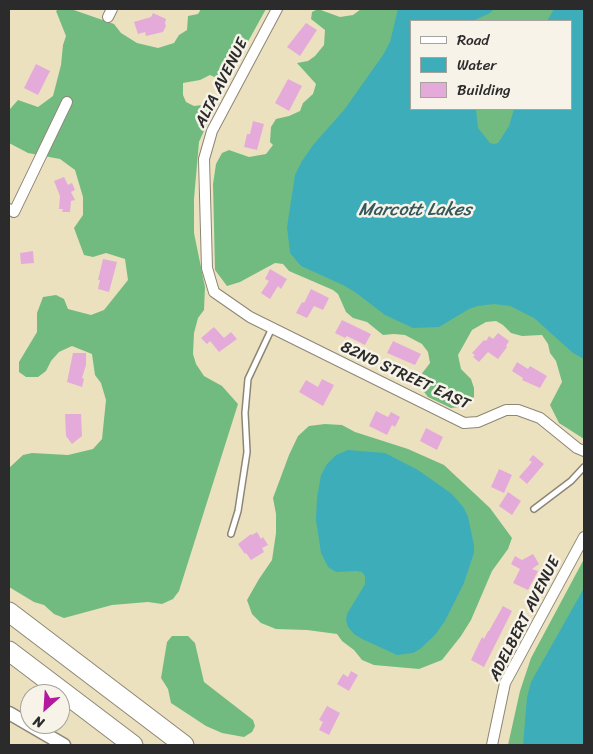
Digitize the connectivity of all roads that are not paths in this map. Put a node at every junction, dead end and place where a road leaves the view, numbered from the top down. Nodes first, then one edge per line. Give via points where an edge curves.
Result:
1 (276, 9) edge
2 (67, 102) dead end
3 (12, 211) edge
4 (214, 292) joint
5 (272, 328) junction
6 (584, 451) edge
7 (584, 467) edge
8 (534, 509) dead end
9 (231, 534) dead end
10 (584, 537) edge
11 (9, 612) edge
12 (9, 650) edge
13 (49, 682) junction
14 (9, 713) edge
15 (64, 745) edge
16 (122, 745) edge
17 (133, 745) edge
18 (185, 745) edge
19 (492, 745) edge

1 - 4 street, ALTA AVENUE via 212,131 204,159 207,268
2 - 3 street
4 - 5 street, 82ND STREET EAST
5 - 6 street, 82ND STREET EAST via 464,424 478,422 506,410 518,410 540,418
5 - 9 lane via 248,379 247,452
7 - 8 lane
10 - 19 street, ADELBERT AVENUE via 505,683
11 - 18 highway
12 - 13 highway
13 - 16 highway
13 - 17 highway
14 - 15 street

